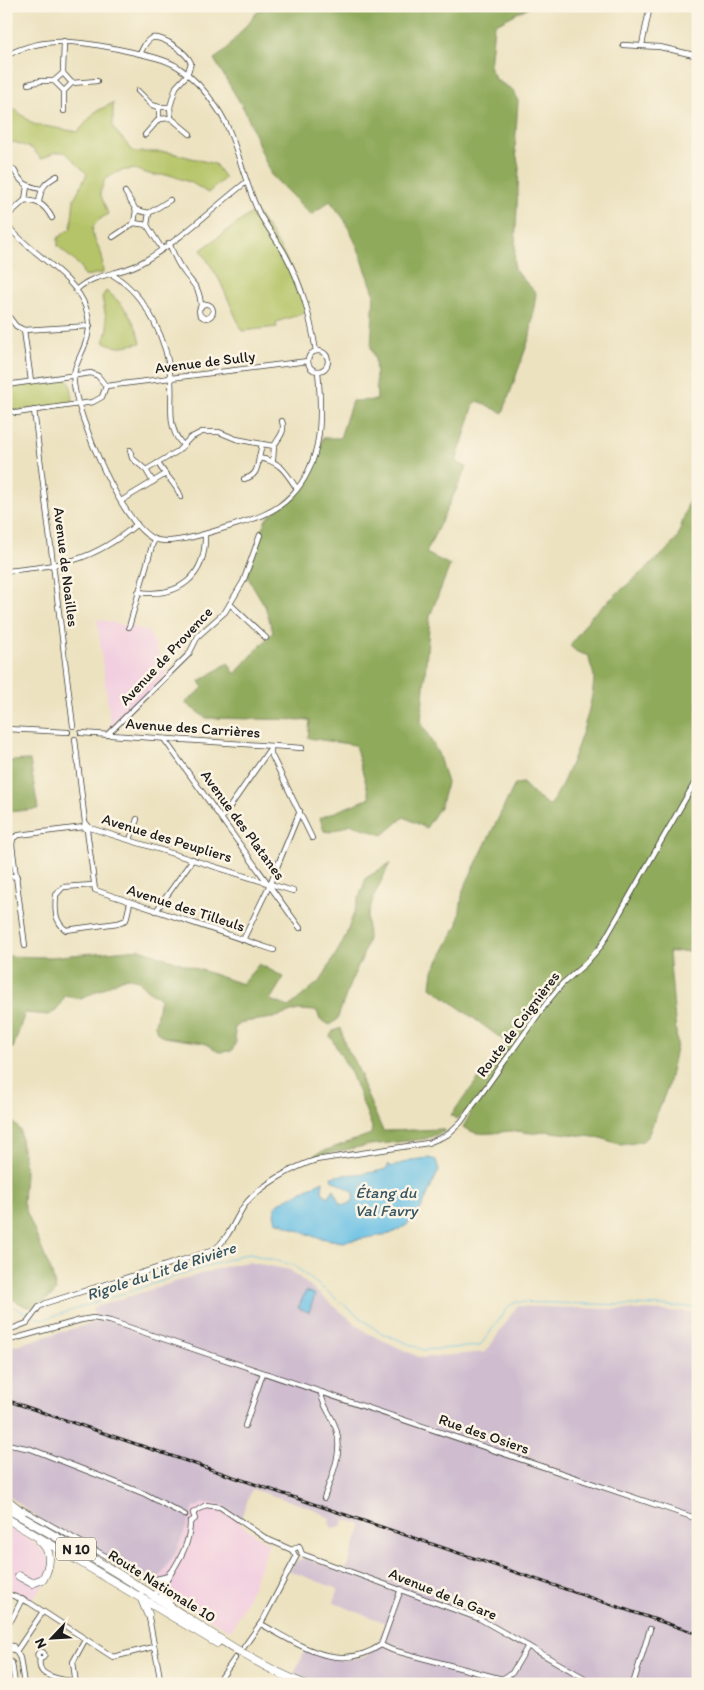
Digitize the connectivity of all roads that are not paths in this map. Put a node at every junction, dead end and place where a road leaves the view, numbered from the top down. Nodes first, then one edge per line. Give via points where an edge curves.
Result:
1 (650, 6) edge
2 (64, 41) junction
3 (623, 45) dead end
4 (642, 45) junction
5 (140, 54) junction
6 (6, 56) edge
7 (698, 56) edge
8 (63, 73) junction
9 (187, 75) junction
10 (97, 80) dead end
11 (54, 82) junction
12 (72, 82) junction
13 (28, 84) dead end
14 (138, 90) dead end
15 (64, 91) junction
16 (159, 107) junction
17 (170, 107) junction
18 (64, 111) dead end
19 (171, 118) junction
20 (159, 119) junction
21 (190, 134) dead end
22 (145, 135) dead end
23 (14, 170) dead end
24 (57, 176) dead end
25 (245, 183) junction
26 (28, 186) junction
27 (41, 189) junction
28 (125, 192) dead end
29 (25, 200) junction
30 (170, 200) dead end
31 (39, 202) junction
32 (136, 210) junction
33 (149, 212) junction
34 (6, 217) edge
35 (52, 218) dead end
36 (6, 224) edge
37 (134, 224) junction
38 (147, 225) junction
39 (113, 237) dead end
40 (169, 243) junction
41 (162, 249) junction
42 (113, 274) junction
43 (76, 290) junction
44 (201, 307) dead end
45 (6, 313) edge
46 (90, 326) junction
47 (24, 330) junction
48 (316, 351) junction
49 (308, 362) junction
50 (318, 371) junction
51 (73, 376) junction
52 (171, 378) junction
53 (30, 381) junction
54 (6, 385) edge
55 (106, 386) junction
56 (77, 405) junction
57 (6, 409) edge
58 (34, 410) junction
59 (282, 421) dead end
60 (182, 444) junction
61 (262, 444) junction
62 (274, 446) junction
63 (130, 450) dead end
64 (259, 458) junction
65 (273, 460) junction
66 (158, 463) junction
67 (146, 470) junction
68 (164, 475) junction
69 (244, 479) dead end
70 (153, 482) junction
71 (297, 488) junction
72 (181, 497) dead end
73 (121, 501) junction
74 (137, 524) junction
75 (204, 535) junction
76 (260, 535) dead end
77 (154, 539) junction
78 (53, 566) junction
79 (6, 571) edge
80 (138, 592) junction
81 (230, 604) junction
82 (129, 627) dead end
83 (266, 638) dead end
84 (73, 726) junction
85 (6, 728) edge
86 (68, 732) junction
87 (81, 734) junction
88 (107, 735) junction
89 (75, 739) junction
90 (164, 739) junction
91 (271, 746) junction
92 (302, 748) dead end
93 (698, 777) edge
94 (300, 811) junction
95 (222, 818) junction
96 (136, 819) dead end
97 (87, 827) junction
98 (312, 838) dead end
99 (130, 840) junction
100 (193, 859) junction
101 (6, 876) edge
102 (17, 877) junction
103 (270, 884) junction
104 (93, 885) junction
105 (293, 892) dead end
106 (130, 903) junction
107 (156, 911) junction
108 (300, 928) dead end
109 (243, 940) junction
110 (25, 946) dead end
111 (274, 950) dead end
112 (6, 1331) edge
113 (6, 1341) edge
114 (263, 1373) junction
115 (321, 1392) junction
116 (245, 1426) dead end
117 (6, 1444) edge
118 (324, 1498) dead end
119 (6, 1499) edge
120 (6, 1508) edge
121 (194, 1512) junction
122 (185, 1515) junction
123 (6, 1518) edge
124 (698, 1519) edge
125 (190, 1522) junction
126 (45, 1530) junction
127 (36, 1535) junction
128 (292, 1550) junction
129 (302, 1554) junction
130 (296, 1557) junction
131 (172, 1570) junction
132 (19, 1576) dead end
133 (141, 1576) junction
134 (165, 1577) junction
135 (159, 1589) junction
136 (401, 1589) junction
137 (133, 1592) junction
138 (6, 1593) edge
139 (143, 1593) junction
140 (22, 1599) junction
141 (155, 1601) junction
142 (171, 1611) junction
143 (42, 1613) junction
144 (149, 1617) junction
145 (6, 1623) edge
146 (261, 1624) junction
147 (650, 1629) dead end
148 (86, 1640) junction
149 (6, 1645) edge
150 (381, 1645) junction
151 (528, 1646) junction
152 (152, 1647) junction
153 (244, 1647) dead end
154 (6, 1649) edge
155 (17, 1650) junction
156 (6, 1658) edge
157 (40, 1658) dead end
158 (235, 1658) dead end
159 (75, 1682) edge
160 (160, 1683) edge
161 (15, 1684) edge
162 (24, 1684) edge
163 (217, 1684) edge
164 (291, 1684) edge
165 (304, 1684) edge
166 (595, 1684) edge
167 (632, 1684) edge

1 - 4 street
2 - 5 street via 89,42
2 - 6 street via 20,49
2 - 8 street
3 - 4 street
4 - 7 street
5 - 9 street via 164,61
5 - 9 street via 148,41 161,39 189,56 191,63
8 - 11 street
8 - 12 street
9 - 17 street via 176,87
9 - 25 street via 218,108
10 - 12 street
11 - 13 street
11 - 15 street
12 - 15 street
14 - 16 street via 152,105
15 - 18 street
16 - 17 street
16 - 20 street
17 - 19 street
19 - 20 street
19 - 21 street
20 - 22 street
23 - 26 street via 21,182
24 - 27 street
25 - 40 street
25 - 48 street via 304,294
26 - 27 street
26 - 29 street
27 - 31 street
28 - 32 street
29 - 31 street
29 - 34 street
30 - 33 street
31 - 35 street
32 - 33 street
32 - 37 street
33 - 38 street
36 - 43 street
37 - 38 street
37 - 39 street
38 - 41 street
40 - 41 street
40 - 44 street via 182,269 196,284
41 - 42 street via 139,264
42 - 43 street via 90,279
42 - 52 street via 132,288 154,322
43 - 46 street via 87,310
45 - 47 street via 16,326
46 - 47 street
46 - 51 street via 86,348
47 - 53 street
48 - 49 street via 311,353
48 - 50 street via 324,353 327,358 326,367
49 - 50 street
49 - 52 street, Avenue de Sully
50 - 71 street via 320,430 311,464
51 - 53 street
51 - 55 street via 91,373
51 - 56 street
52 - 55 street, Avenue de Sully
52 - 60 street via 172,426
53 - 54 street
55 - 56 street via 99,400
56 - 58 street
56 - 73 street via 102,466
57 - 58 street via 16,413
58 - 78 street, Avenue de Noailles
59 - 62 street via 283,433
60 - 61 street via 210,431
60 - 66 street
61 - 62 street
61 - 64 street
62 - 65 street
63 - 67 street via 132,458
64 - 65 street
64 - 69 street via 257,471
65 - 71 street
66 - 67 street
66 - 68 street
67 - 70 street
68 - 70 street
68 - 72 street via 178,487
70 - 73 street
71 - 75 street via 268,513
73 - 74 street
74 - 77 street
74 - 78 street via 121,538 90,555
75 - 77 street
75 - 80 street via 201,565 185,584 171,592 155,595
76 - 81 street, Avenue de Provence via 246,576
77 - 80 street
78 - 79 street
78 - 84 street, Avenue de Noailles
80 - 82 street
81 - 83 street
81 - 88 street, Avenue de Provence via 198,636 189,654
84 - 86 street
84 - 87 street via 79,728
85 - 86 street
86 - 89 street via 70,738
87 - 88 street, Avenue des Carrières
87 - 89 street
88 - 90 street, Avenue des Carrières
89 - 97 street
90 - 91 street, Avenue des Carrières
90 - 95 street, Avenue des Platanes
91 - 92 street, Avenue des Carrières
91 - 94 street via 271,754
91 - 95 street
93 - 112 street, Route de Coignières via 601,946 548,1001 461,1122 447,1136 422,1144 316,1160 300,1166 245,1204 224,1241 214,1250 46,1303 31,1320
94 - 98 street
94 - 103 street
95 - 103 street, Avenue des Platanes
96 - 99 street
97 - 99 street, Avenue des Peupliers
97 - 102 street via 13,838
97 - 104 street
99 - 100 street, Avenue des Peupliers
100 - 103 street, Avenue des Peupliers
100 - 107 street
101 - 102 street
102 - 110 street
103 - 105 street, Avenue des Peupliers
103 - 108 street, Avenue des Platanes
103 - 109 street
104 - 106 street, Avenue des Tilleuls via 98,892
104 - 106 street via 63,887 56,895 55,914 66,930 126,920
106 - 107 street, Avenue des Tilleuls
107 - 109 street, Avenue des Tilleuls
109 - 111 street, Avenue des Tilleuls
113 - 114 street, Rue des Osiers via 81,1320 100,1319
114 - 115 street, Rue des Osiers
114 - 116 street
115 - 118 street via 336,1427 339,1445
115 - 124 street, Rue des Osiers
117 - 122 street via 31,1449 105,1478
119 - 126 main road
119 - 133 street
120 - 126 main road, Route Nationale 10 / N 10
121 - 122 street
121 - 125 street via 195,1519
121 - 128 street, Avenue de la Gare via 206,1505 220,1506 267,1539
122 - 125 street
123 - 127 main road, N 10
125 - 131 street via 190,1537
126 - 139 main road, Route Nationale 10 / N 10
127 - 132 main road via 48,1553 48,1570 43,1579 34,1583
127 - 137 main road, N 10
128 - 129 street, Avenue de la Gare via 299,1546
128 - 130 street
129 - 130 street
129 - 136 street, Avenue de la Gare
130 - 146 street
131 - 134 street
131 - 135 street
133 - 134 street via 152,1580
133 - 135 street
134 - 135 street
135 - 139 main road
135 - 141 street
135 - 142 main road
136 - 150 street
136 - 151 street, Avenue de la Gare via 480,1619
137 - 139 main road, N 10
137 - 141 main road
138 - 140 street
139 - 141 main road, N 10
139 - 144 main road
140 - 143 street
140 - 145 street via 12,1619
141 - 142 main road
141 - 144 street
142 - 144 main road
142 - 164 main road via 236,1655
142 - 165 main road, Route Nationale 10
143 - 148 street
143 - 155 street
144 - 152 street
146 - 150 street via 304,1648 338,1657 358,1657
146 - 153 street
147 - 167 street
148 - 152 street via 115,1657
148 - 159 street via 73,1662
149 - 155 street
150 - 151 street via 502,1679 510,1676
151 - 166 street, Avenue de la Gare
152 - 160 street
154 - 155 street
155 - 162 street
156 - 161 street via 12,1663
157 - 159 street via 42,1672
158 - 163 street

